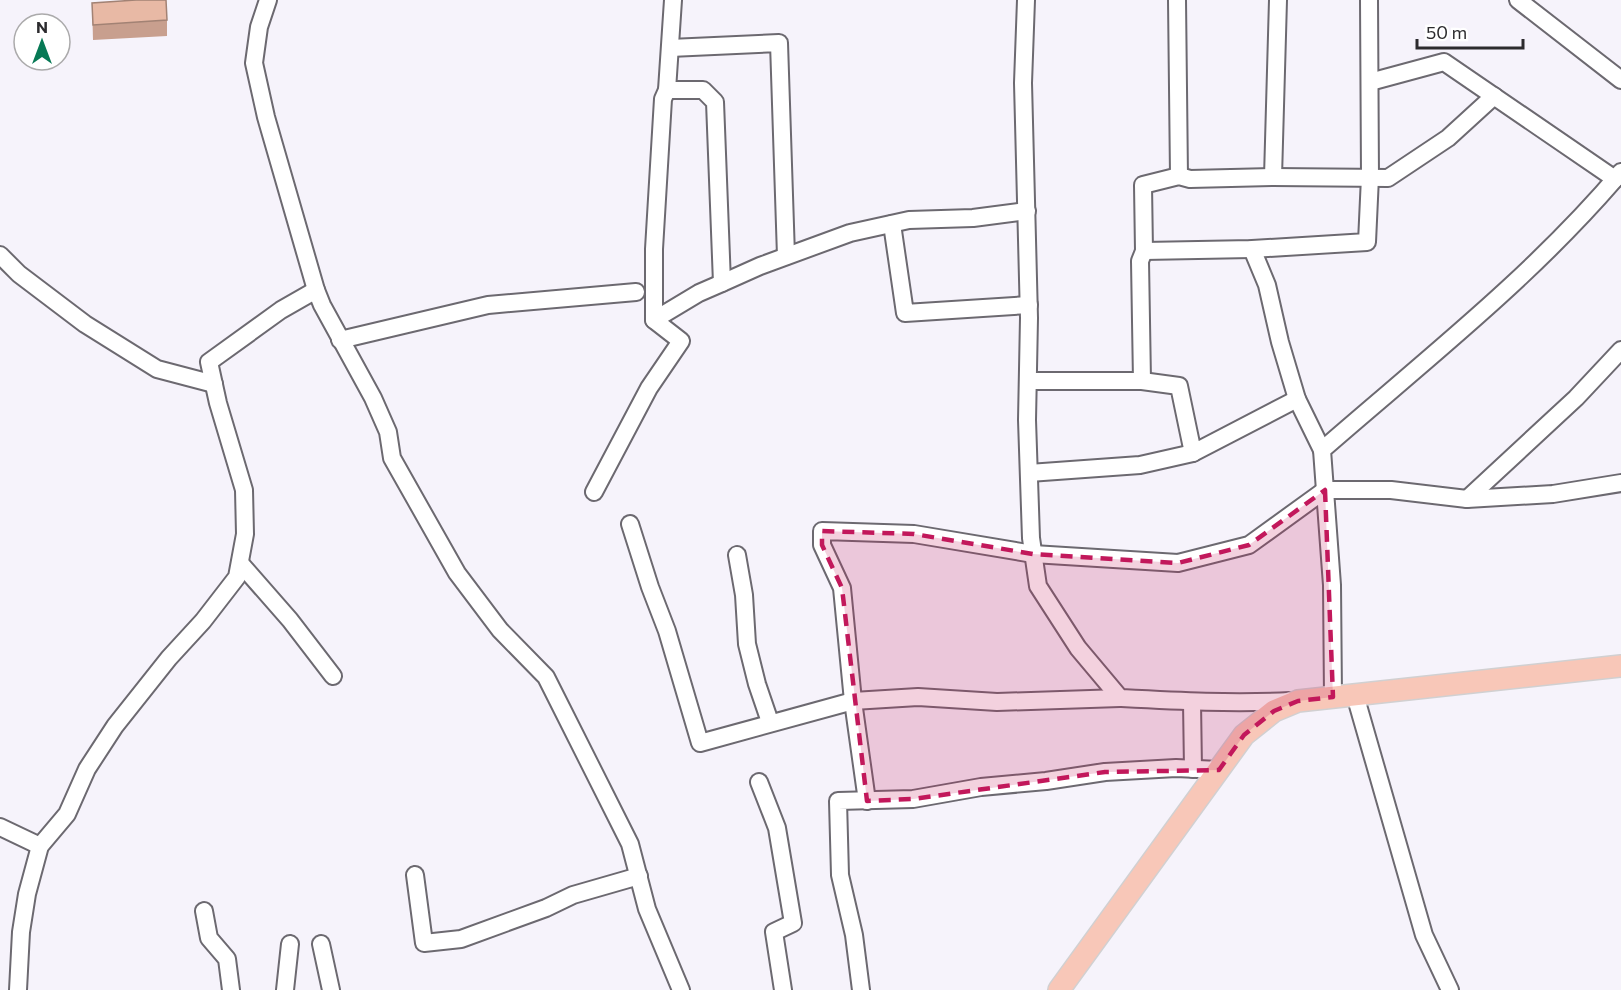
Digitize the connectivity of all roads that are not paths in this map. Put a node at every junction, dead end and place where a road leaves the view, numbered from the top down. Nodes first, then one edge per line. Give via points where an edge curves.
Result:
1 (268, 0) edge
2 (673, 0) edge
3 (1026, 0) edge
4 (1177, 0) edge
5 (1278, 0) edge
6 (1369, 0) edge
7 (1518, 0) edge
8 (670, 48) junction
9 (1621, 80) edge
10 (1370, 82) junction
11 (667, 90) junction
12 (1494, 96) junction
13 (1179, 176) junction
14 (1618, 176) edge
15 (1273, 177) junction
16 (1370, 177) junction
17 (1027, 211) junction
18 (892, 224) junction
19 (1252, 249) junction
20 (1144, 251) junction
21 (0, 255) edge
22 (786, 256) junction
23 (722, 283) junction
24 (316, 290) junction
25 (636, 292) dead end
26 (1029, 305) junction
27 (654, 320) junction
28 (340, 340) junction
29 (1620, 354) edge
30 (1028, 381) junction
31 (1142, 381) junction
32 (214, 384) junction
33 (1297, 399) junction
34 (1322, 450) junction
35 (1193, 453) junction
36 (1029, 473) junction
37 (1621, 483) edge
38 (1325, 490) junction
39 (594, 492) dead end
40 (1467, 499) junction
41 (630, 524) dead end
42 (1033, 554) junction
43 (737, 555) dead end
44 (240, 564) junction
45 (1621, 666) edge
46 (333, 676) dead end
47 (1355, 695) junction
48 (1334, 697) junction
49 (1120, 698) junction
50 (853, 701) junction
51 (1298, 701) junction
52 (1192, 702) junction
53 (770, 722) junction
54 (1193, 769) junction
55 (1220, 770) junction
56 (759, 782) dead end
57 (867, 801) junction
58 (0, 828) edge
59 (40, 846) junction
60 (414, 875) dead end
61 (639, 876) junction
62 (204, 911) dead end
63 (290, 944) dead end
64 (321, 944) dead end
65 (18, 990) edge
66 (231, 990) edge
67 (285, 990) edge
68 (331, 990) edge
69 (681, 990) edge
70 (783, 990) edge
71 (861, 990) edge
72 (1059, 990) edge
73 (1450, 990) edge

1 - 24 street via 254,63
2 - 8 street
3 - 17 street via 1023,83
4 - 13 street
5 - 15 street
6 - 10 street
7 - 9 street
8 - 11 street
8 - 22 street via 779,43
10 - 12 street via 1444,62
10 - 16 street
11 - 23 street via 704,90 715,102
11 - 27 street via 663,99 654,249
12 - 14 street
12 - 16 street via 1448,138 1388,178
13 - 15 street
13 - 20 street via 1143,185
14 - 34 street via 1556,242
15 - 16 street
16 - 19 street via 1367,242
17 - 18 street
17 - 26 street
18 - 22 street via 850,233
18 - 26 street via 905,313
19 - 20 street
19 - 33 street via 1267,285
20 - 31 street via 1140,261
21 - 32 street via 85,324 157,369
22 - 23 street
23 - 27 street
24 - 28 street
24 - 32 street via 209,362
25 - 28 street via 488,305
26 - 30 street
27 - 39 street via 681,341 650,388
28 - 61 street via 388,432 392,458 457,573 500,630 546,677 630,844
29 - 40 street
30 - 31 street
30 - 36 street
31 - 35 street via 1179,386
32 - 44 street via 244,490 245,534
33 - 34 street
33 - 35 street
34 - 38 street
35 - 36 street via 1140,465
36 - 42 street
37 - 40 street via 1553,494
38 - 40 street via 1391,490
38 - 42 street via 1249,545 1178,563
38 - 48 street
41 - 53 street via 700,743
42 - 49 street via 1038,586 1078,648
42 - 50 street via 914,534 822,531 822,545 842,588
43 - 53 street via 747,644
44 - 46 street
44 - 59 street via 237,577 115,726 87,769 67,814
45 - 47 main road
47 - 48 main road
47 - 73 street via 1424,934
48 - 51 main road
49 - 50 street via 997,702 918,697
49 - 52 street
50 - 53 street
50 - 57 street
51 - 52 street
51 - 55 main road via 1274,711 1244,735
52 - 54 street
54 - 55 street
54 - 57 street via 1105,772 912,800
55 - 72 main road
56 - 70 street via 777,828 793,922 774,932
57 - 71 street via 838,801 840,875 855,935
58 - 59 street
59 - 65 street via 27,894
60 - 61 street via 424,942 461,939 573,895
61 - 69 street via 647,909
62 - 66 street via 209,938 227,959
63 - 67 street
64 - 68 street

